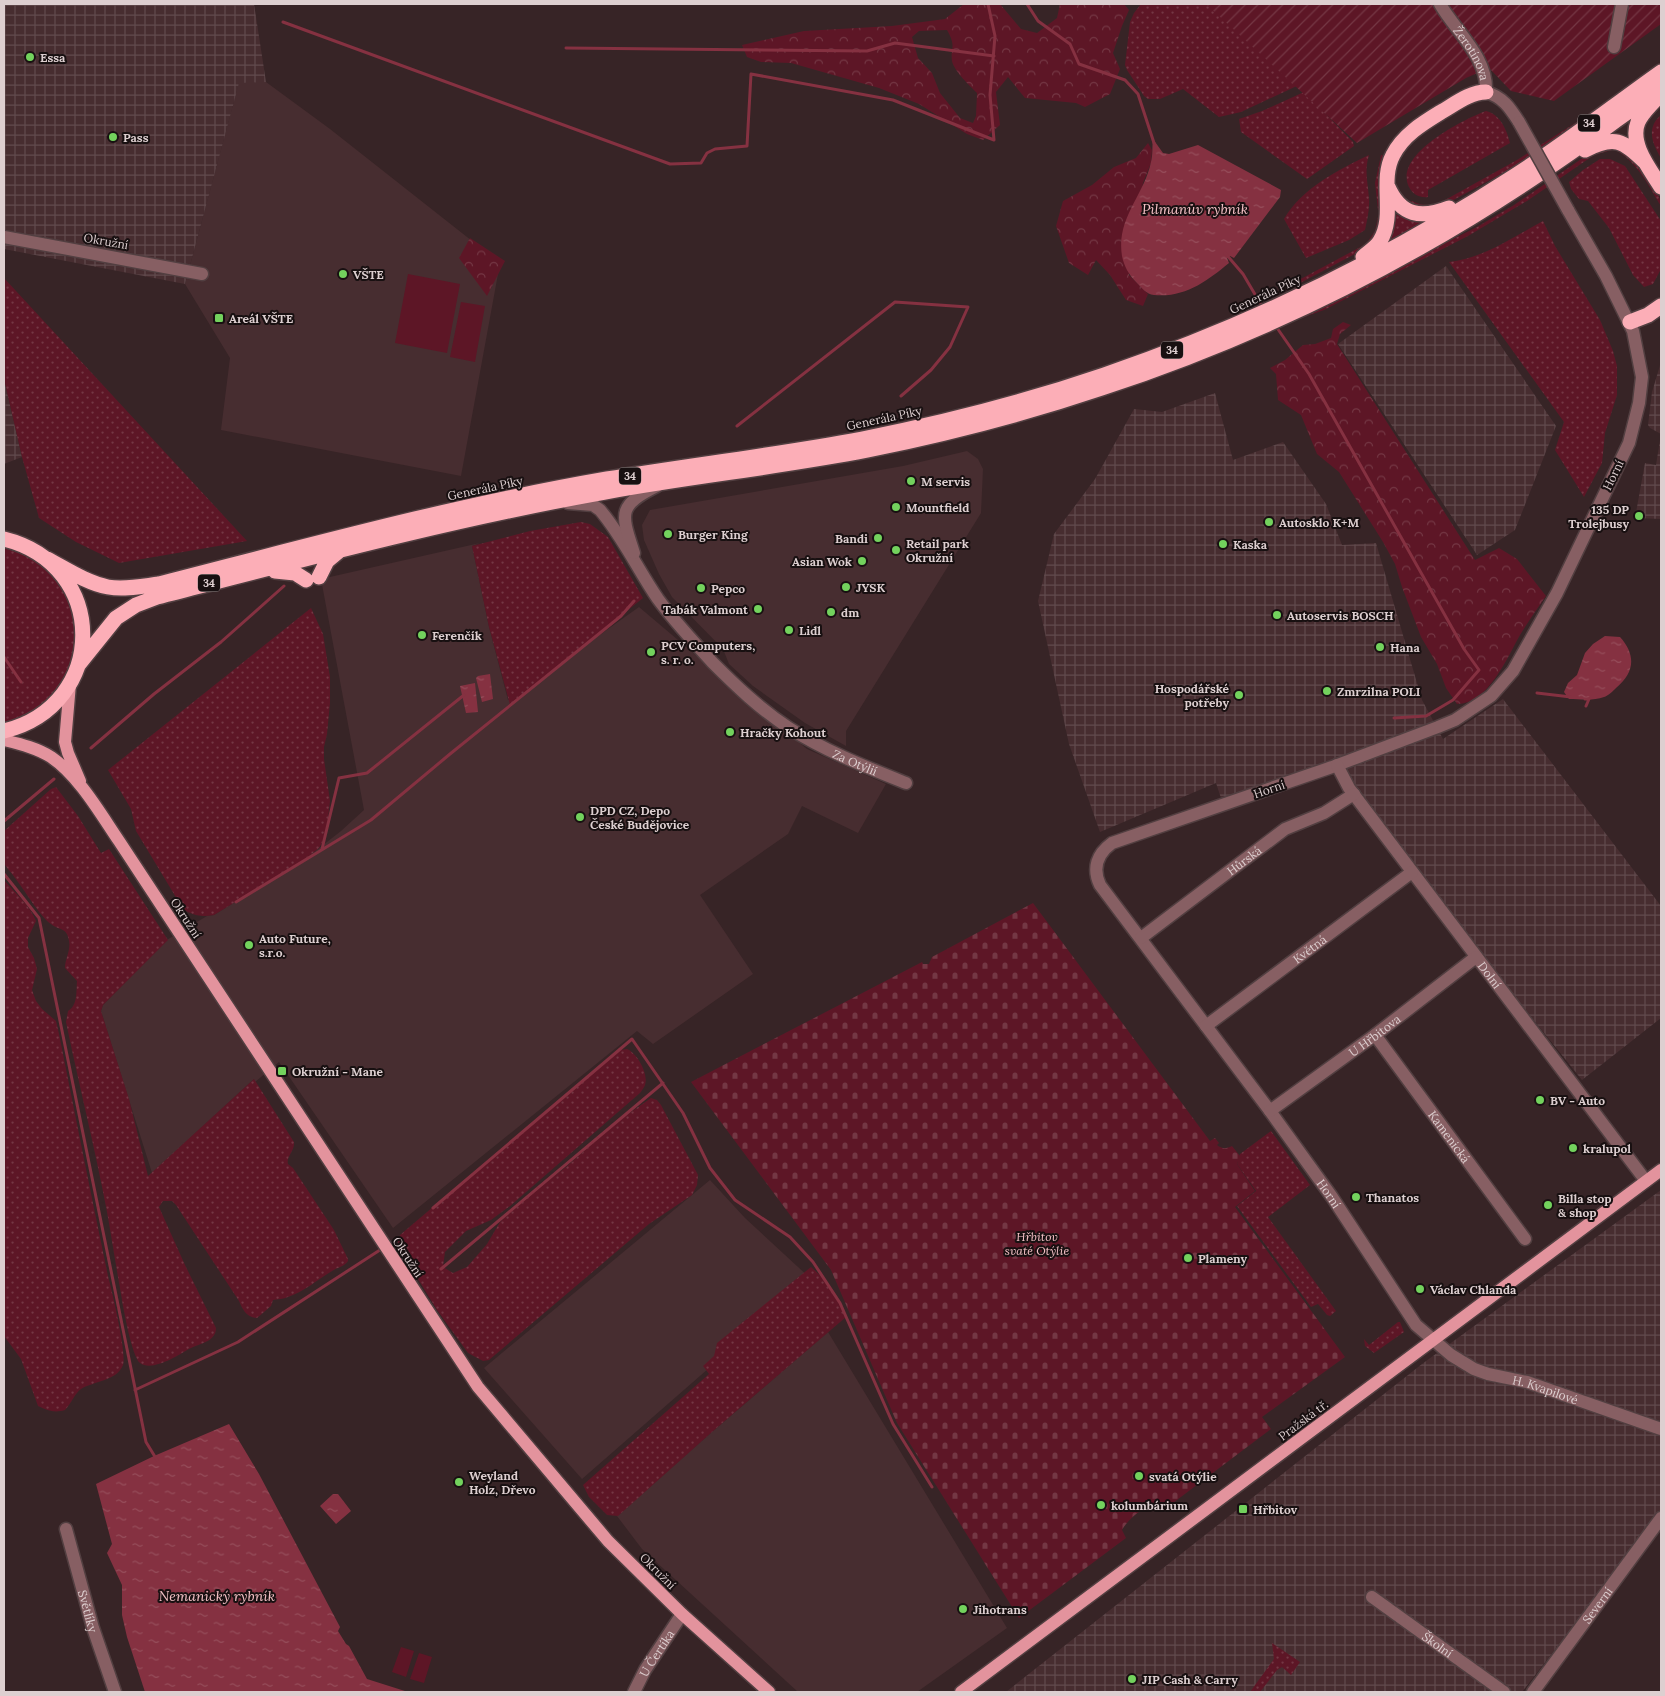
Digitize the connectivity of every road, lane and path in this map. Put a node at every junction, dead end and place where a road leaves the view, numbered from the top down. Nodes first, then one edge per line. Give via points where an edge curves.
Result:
1 (1440, 4) edge
2 (1622, 4) edge
3 (1614, 47) dead end
4 (1661, 72) edge
5 (1661, 89) edge
6 (1486, 92) junction
7 (1661, 93) edge
8 (1646, 162) junction
9 (1542, 173) junction
10 (1387, 186) junction
11 (1661, 187) edge
12 (1490, 191) junction
13 (1568, 210) joint
14 (4, 237) edge
15 (202, 274) dead end
16 (1340, 275) junction
17 (1661, 306) edge
18 (1287, 308) junction
19 (1630, 322) junction
20 (1243, 328) junction
21 (664, 482) junction
22 (548, 502) junction
23 (4, 539) edge
24 (340, 550) junction
25 (47, 559) junction
26 (639, 567) junction
27 (261, 570) junction
28 (79, 664) junction
29 (70, 684) junction
30 (4, 731) edge
31 (4, 740) edge
32 (1337, 765) junction
33 (906, 783) dead end
34 (83, 788) junction
35 (1354, 794) junction
36 (1412, 872) junction
37 (1141, 938) junction
38 (1476, 957) junction
39 (1206, 1026) junction
40 (1375, 1034) junction
41 (1270, 1111) junction
42 (1661, 1170) edge
43 (1646, 1182) junction
44 (1525, 1239) dead end
45 (1435, 1340) junction
46 (1661, 1429) edge
47 (1661, 1518) edge
48 (66, 1528) dead end
49 (1372, 1597) dead end
50 (682, 1614) junction
51 (115, 1692) edge
52 (634, 1692) edge
53 (769, 1692) edge
54 (962, 1692) edge
55 (1504, 1692) edge
56 (1533, 1692) edge

1 - 6 street, Žerotínova via 1479,60 1486,76
2 - 3 street
4 - 12 highway, Generála Píky / 34
5 - 9 highway, Generála Píky / 34
6 - 10 highway via 1466,98 1412,131 1393,154
6 - 13 street, Žerotínova, bridge via 1506,103
7 - 8 highway via 1643,114 1637,127 1639,149
8 - 9 highway via 1626,146 1609,141
8 - 11 highway
9 - 18 highway, Generála Píky / 34 via 1415,250
10 - 12 highway via 1402,207 1422,215 1440,212
10 - 16 highway via 1386,224 1380,241
12 - 16 highway, Generála Píky / 34
13 - 19 street, Horní
14 - 15 street, Okružní
16 - 18 highway, Generála Píky / 34
17 - 19 highway
18 - 20 highway, Generála Píky / 34
19 - 32 street, Horní via 1642,377 1629,443 1564,580 1513,671 1491,696 1455,720
20 - 21 highway, Generála Píky / 34 via 1177,361 1106,387 963,429 865,450
20 - 25 highway, Generála Píky / 34 via 1102,376 958,417 862,439 526,494 159,584 108,587
21 - 22 highway, Generála Píky / 34
21 - 26 street, Za Otýlií via 627,506 625,514 629,537
22 - 24 highway, Generála Píky / 34
22 - 26 street, Za Otýlií via 593,505 600,510
23 - 25 highway, 34 via 19,543
24 - 27 highway, Generála Píky / 34
24 - 27 highway via 312,578
25 - 28 highway, 34 via 70,586 82,618
26 - 33 street, Za Otýlií via 657,598 687,636 747,696 790,729 846,758
27 - 28 highway, Generála Píky / 34 via 136,605 116,618
28 - 29 highway, 34
29 - 30 highway, 34 via 48,711 33,721
29 - 34 main road, Okružní via 65,742
31 - 34 main road, Okružní via 52,758
32 - 35 street, Dolní
32 - 37 street, Horní via 1112,843 1104,849 1096,862 1096,876
34 - 50 main road, Okružní via 478,1387 608,1541
35 - 36 street, Dolní
35 - 37 street, Hůrská via 1324,813 1285,829
36 - 38 street, Dolní
36 - 39 street, Květná
37 - 39 street, Horní
38 - 40 street, U Hřbitova
38 - 43 street, Dolní
39 - 41 street, Horní
40 - 41 street, U Hřbitova
40 - 44 street, Kamenická
41 - 45 street, Horní via 1332,1197 1416,1325
42 - 43 main road, Pražská tř.
43 - 45 main road, Pražská tř.
45 - 46 street, H. Kvapilové via 1474,1369 1527,1382
45 - 54 main road, Pražská tř.
47 - 56 street, Severní
48 - 51 street, Světlíky via 93,1628
49 - 55 street, Školní
50 - 52 street, U Čertíka
50 - 53 main road, Okružní

